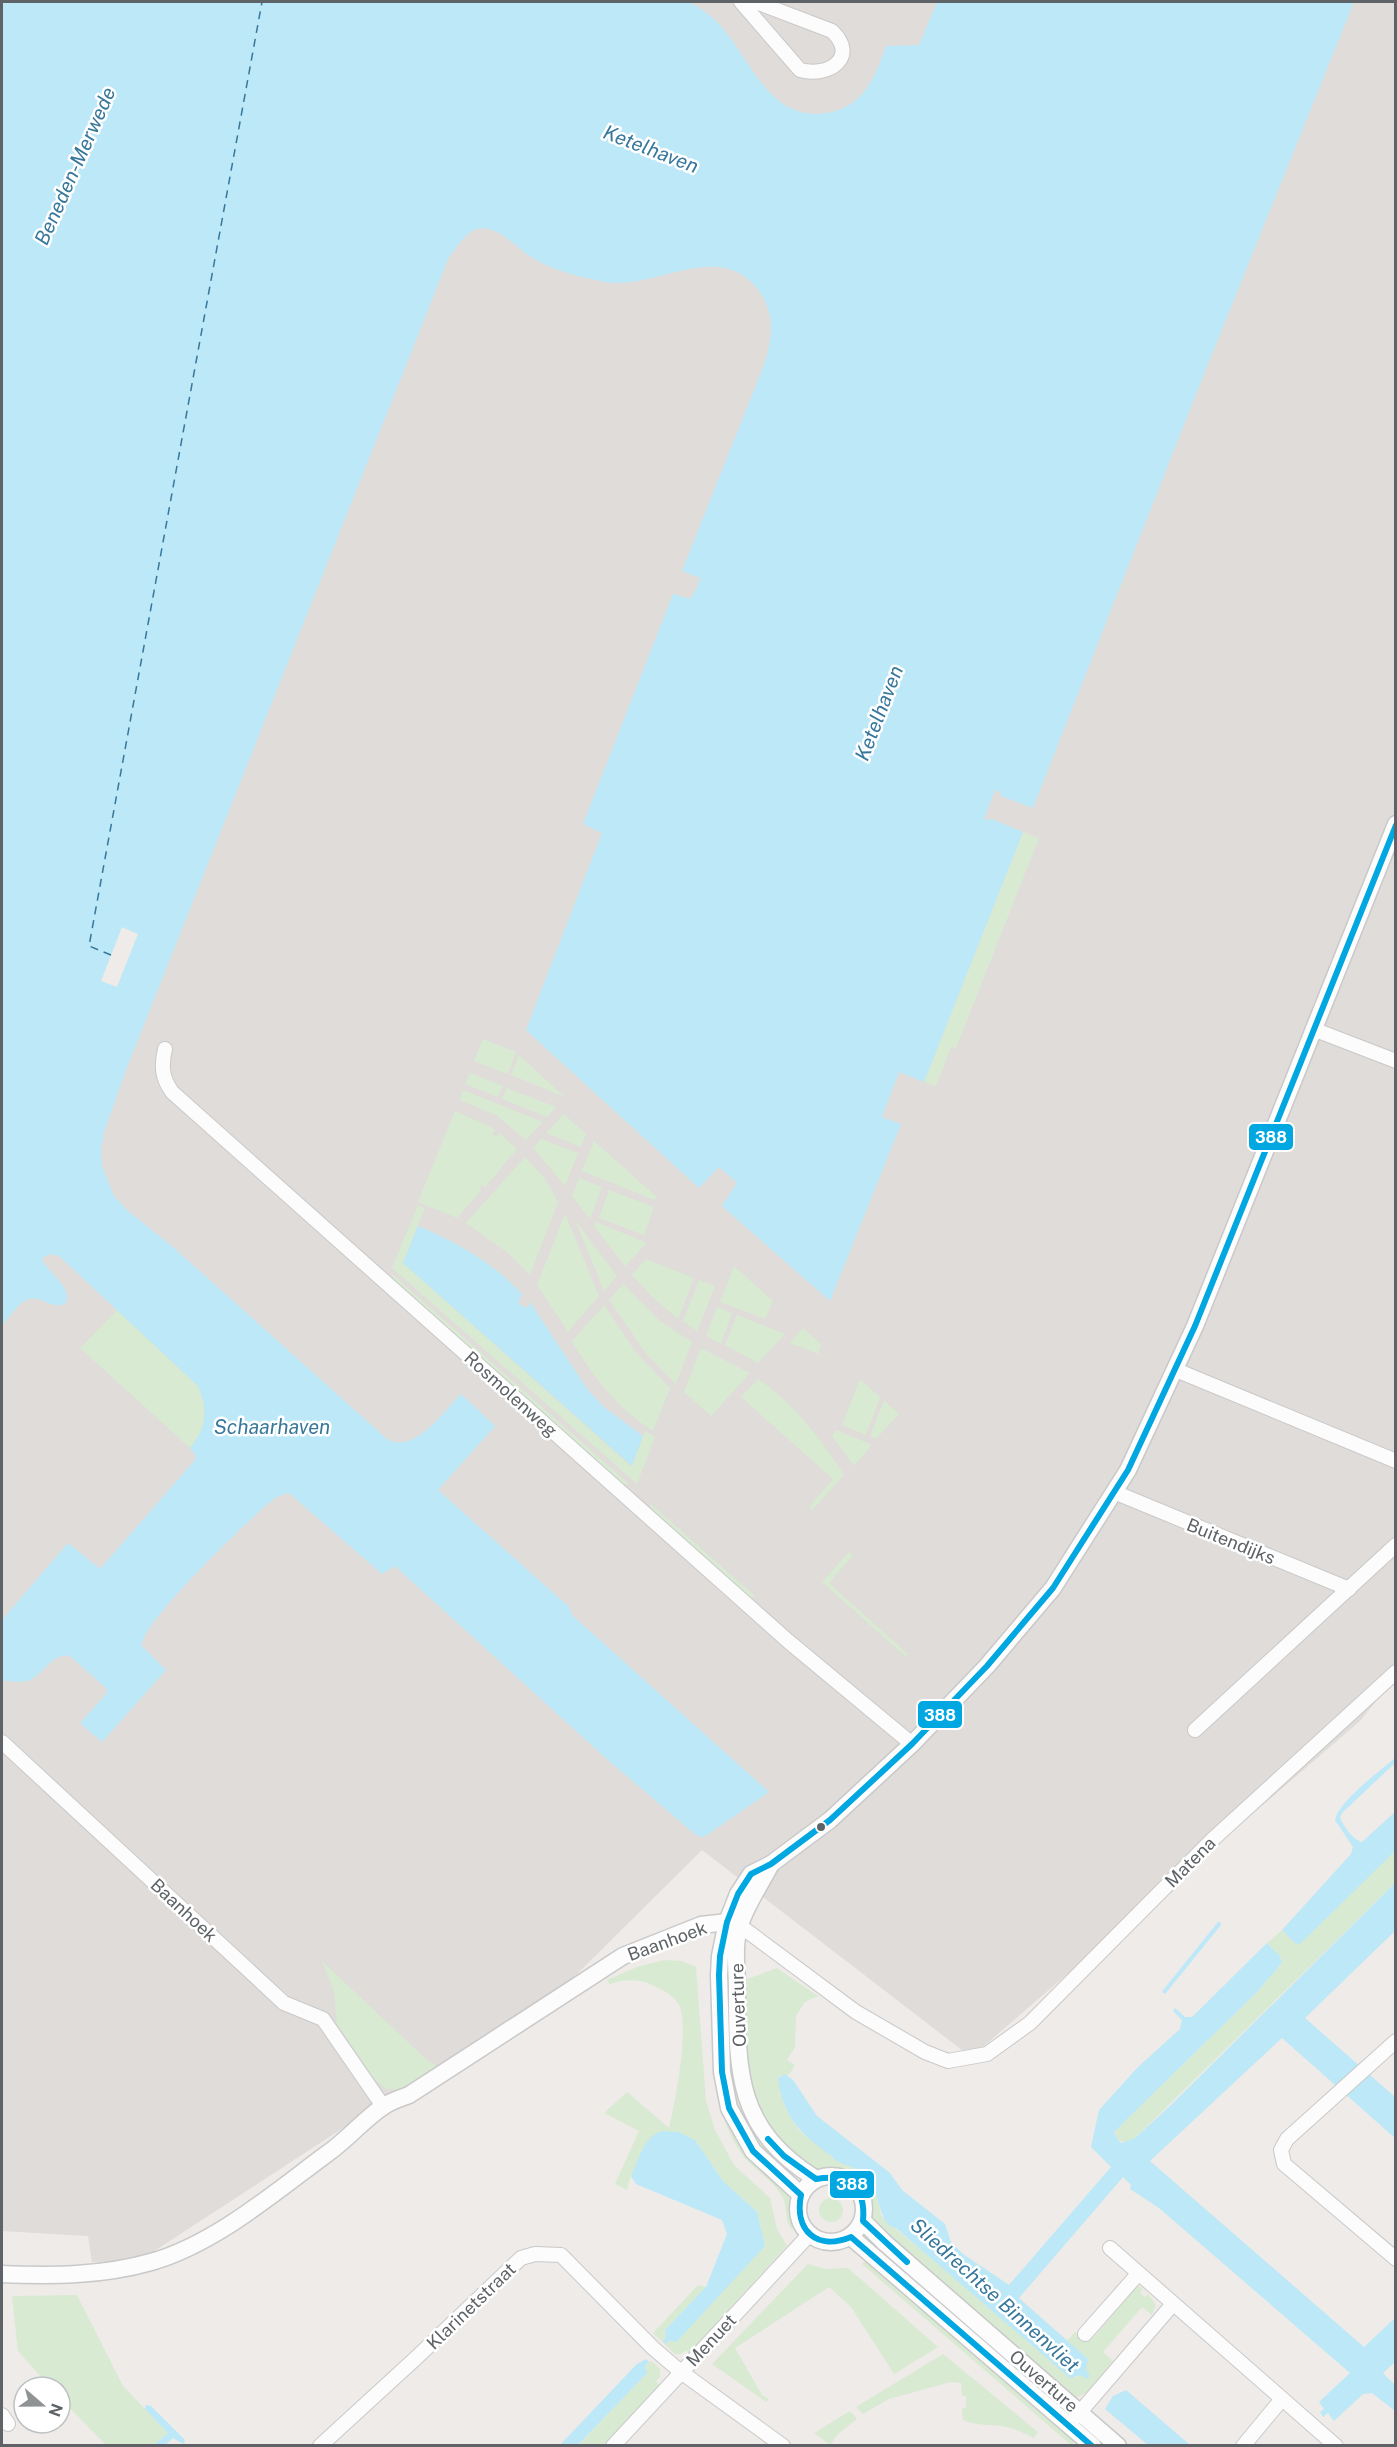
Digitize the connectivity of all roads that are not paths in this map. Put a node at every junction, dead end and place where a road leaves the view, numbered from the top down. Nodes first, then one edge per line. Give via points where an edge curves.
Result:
1 (741, 2) edge
2 (756, 2) edge
3 (1395, 824) edge
4 (1313, 1029) junction
5 (165, 1049) dead end
6 (1395, 1061) edge
7 (1176, 1371) junction
8 (1395, 1461) edge
9 (1114, 1492) junction
10 (1395, 1545) edge
11 (1349, 1589) junction
12 (1395, 1672) edge
13 (1195, 1730) dead end
14 (2, 1742) edge
15 (912, 1744) junction
16 (733, 1924) junction
17 (1395, 2041) edge
18 (384, 2106) junction
19 (816, 2179) junction
20 (801, 2195) junction
21 (863, 2221) junction
22 (809, 2235) junction
23 (851, 2237) junction
24 (1110, 2248) dead end
25 (1395, 2259) edge
26 (2, 2274) edge
27 (1138, 2274) junction
28 (1173, 2304) junction
29 (1085, 2334) dead end
30 (681, 2372) junction
31 (1282, 2399) junction
32 (1074, 2418) junction
33 (1334, 2444) edge
34 (320, 2445) edge
35 (613, 2445) edge
36 (783, 2445) edge
37 (1093, 2445) edge
38 (1118, 2445) edge
39 (1243, 2445) edge

1 - 2 street via 800,70 826,72 836,65 842,45 832,31
3 - 4 street
4 - 6 street
4 - 7 street
5 - 15 street, Rosmolenweg via 161,1063 172,1092 781,1635
7 - 8 street
7 - 9 street
9 - 11 street, Buitendijks
9 - 15 street via 1053,1588 987,1666
10 - 11 street
11 - 13 street
12 - 16 street, Matena via 1212,1839 1030,2023 987,2054 948,2061 925,2052 856,2012
14 - 18 street, Baanhoek via 284,2002 323,2019
15 - 16 street, Ouverture via 830,1820 771,1864
16 - 18 street, Baanhoek via 701,1925 623,1956 408,2095
16 - 19 street, Ouverture via 746,2099 771,2143
16 - 20 street, Ouverture via 720,1956 719,1975 723,2072 729,2108 753,2151
17 - 25 street via 1287,2139 1281,2150 1284,2164
18 - 26 street, Baanhoek via 321,2158 232,2222 188,2247 151,2262 99,2272 55,2276
19 - 20 street
19 - 21 street via 836,2176 854,2184 864,2201
20 - 22 street via 798,2212
21 - 23 street
21 - 32 street, Ouverture
22 - 23 street via 828,2243
22 - 30 street, Menuet
23 - 32 street, Ouverture
24 - 27 street
27 - 28 street
27 - 29 street
28 - 31 street
28 - 32 street
30 - 34 street, Klarinetstraat via 652,2348 561,2255 535,2254 521,2258
30 - 35 street, Menuet
30 - 36 street, Klarinetstraat
31 - 33 street
31 - 39 street
32 - 37 street, Ouverture
32 - 38 street, Ouverture

